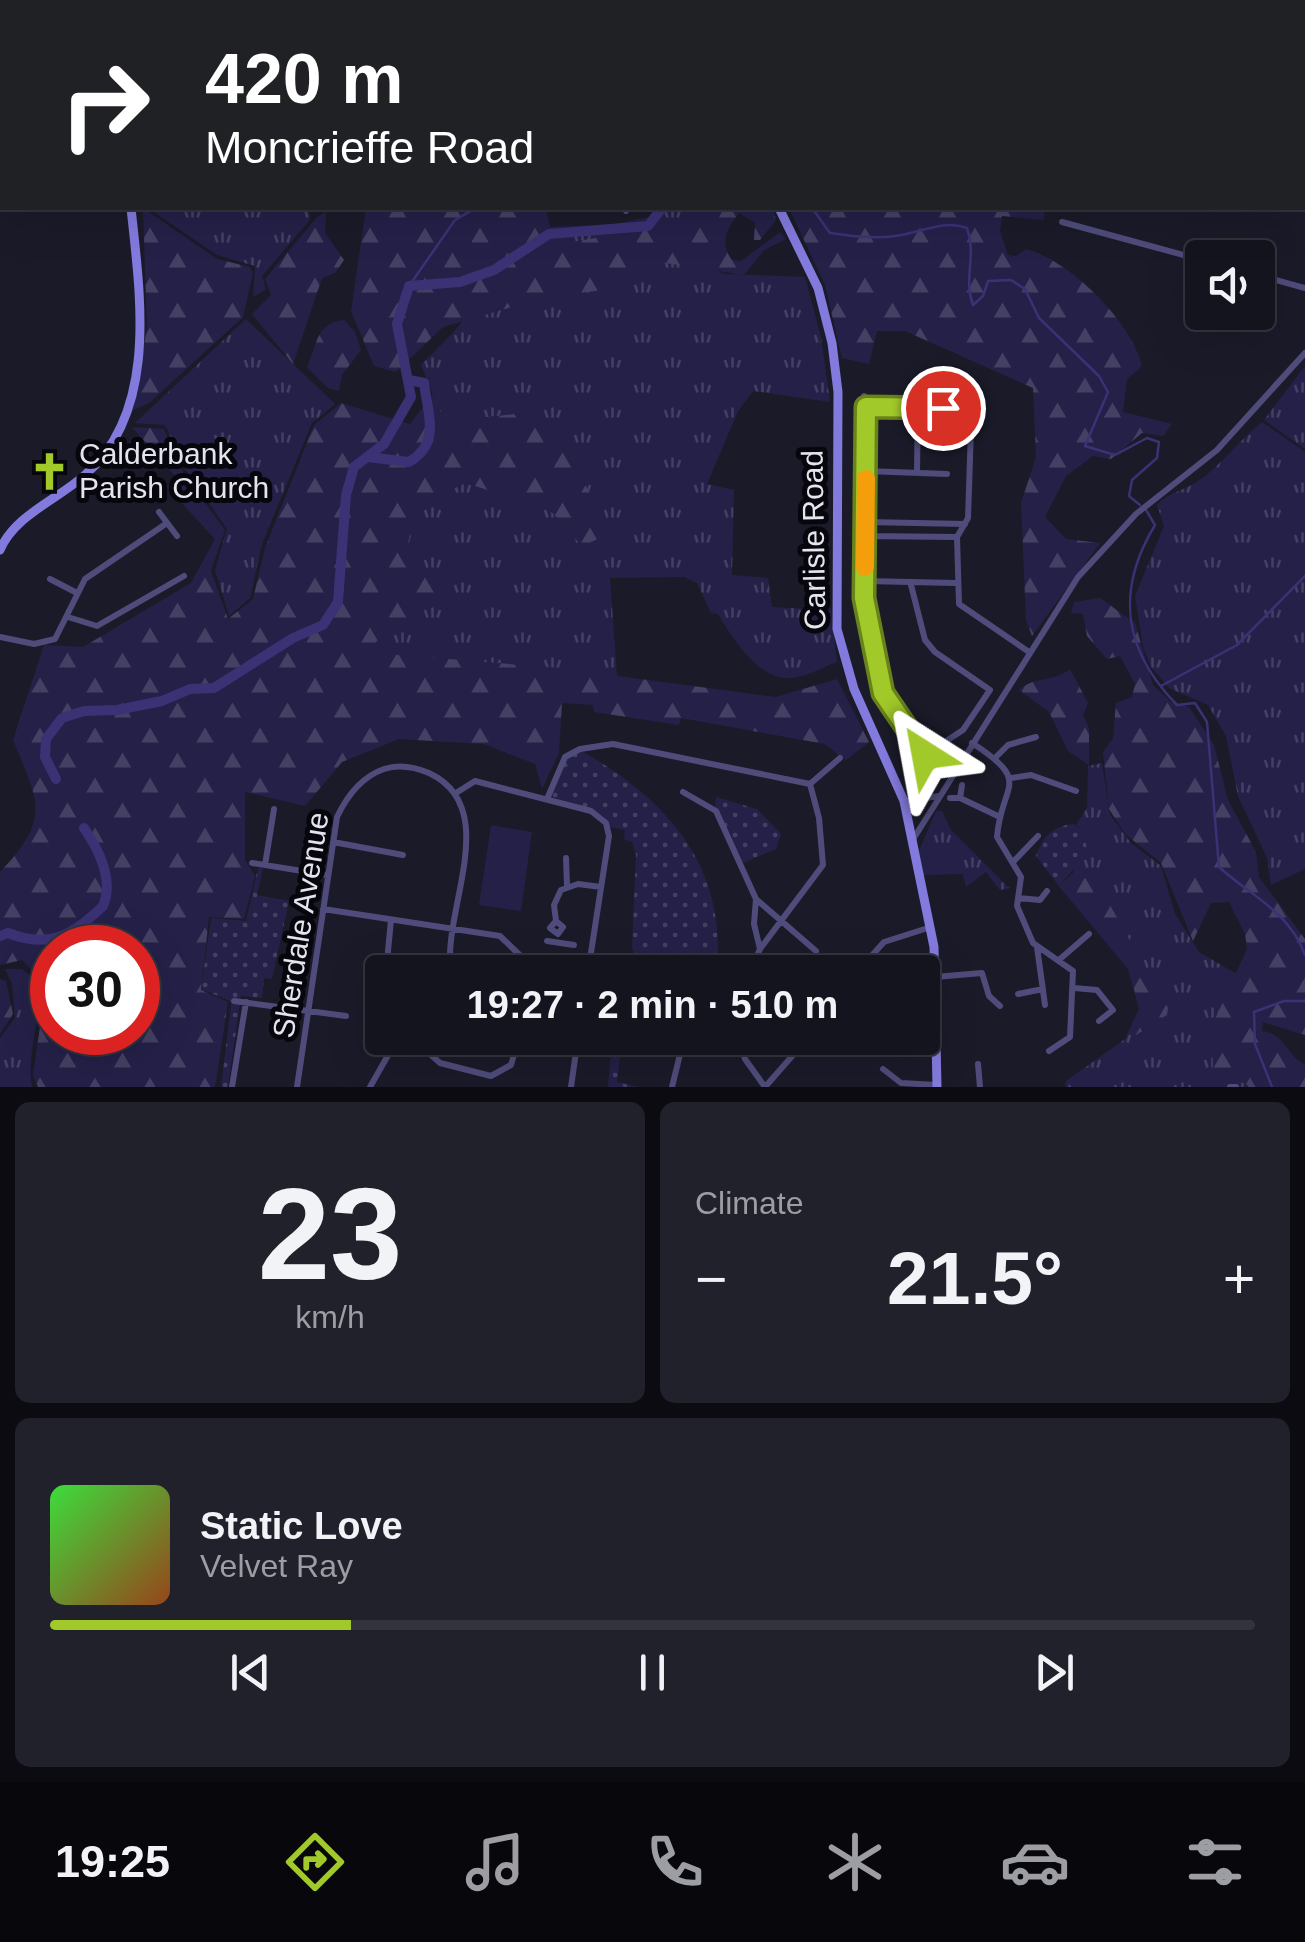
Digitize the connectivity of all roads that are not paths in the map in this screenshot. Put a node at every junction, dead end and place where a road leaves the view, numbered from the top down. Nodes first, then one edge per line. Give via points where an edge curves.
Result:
1 (131, 210) edge
2 (779, 210) edge
3 (1062, 222) dead end
4 (1185, 255) edge
5 (1275, 280) edge
6 (1305, 288) edge
7 (1305, 353) edge
8 (864, 396) dead end
9 (972, 399) dead end
10 (866, 407) junction
11 (918, 407) junction
12 (968, 409) junction
13 (866, 471) junction
14 (917, 472) junction
15 (946, 474) dead end
16 (159, 512) dead end
17 (167, 522) junction
18 (866, 522) junction
19 (966, 524) junction
20 (3, 532) edge
21 (177, 536) dead end
22 (866, 536) junction
23 (957, 537) junction
24 (0, 550) edge
25 (184, 576) dead end
26 (50, 579) dead end
27 (864, 582) junction
28 (956, 584) junction
29 (910, 585) junction
30 (77, 593) junction
31 (68, 617) junction
32 (0, 637) edge
33 (1029, 652) junction
34 (1036, 737) dead end
35 (972, 743) junction
36 (840, 758) dead end
37 (995, 758) junction
38 (1011, 778) junction
39 (810, 784) junction
40 (962, 785) dead end
41 (1062, 786) junction
42 (1076, 791) dead end
43 (684, 792) dead end
44 (456, 793) junction
45 (940, 795) junction
46 (1059, 796) dead end
47 (950, 798) dead end
48 (960, 798) junction
49 (547, 799) junction
50 (918, 800) junction
51 (904, 802) junction
52 (274, 809) dead end
53 (1000, 817) junction
54 (926, 822) junction
55 (1038, 836) dead end
56 (333, 842) junction
57 (911, 842) junction
58 (403, 855) dead end
59 (566, 858) dead end
60 (1012, 862) junction
61 (252, 863) dead end
62 (265, 865) junction
63 (551, 867) dead end
64 (564, 869) junction
65 (328, 875) junction
66 (567, 885) junction
67 (602, 887) junction
68 (1047, 892) dead end
69 (1018, 898) junction
70 (756, 899) junction
71 (323, 909) junction
72 (391, 920) junction
73 (778, 922) junction
74 (930, 927) junction
75 (452, 929) junction
76 (1089, 934) dead end
77 (574, 945) dead end
78 (1037, 946) junction
79 (760, 948) junction
80 (816, 952) dead end
81 (388, 955) edge
82 (451, 955) edge
83 (520, 955) edge
84 (591, 955) edge
85 (757, 955) edge
86 (872, 955) edge
87 (933, 955) edge
88 (1060, 959) junction
89 (940, 976) edge
90 (1107, 980) dead end
91 (1074, 988) junction
92 (1043, 989) junction
93 (1097, 990) junction
94 (1018, 994) dead end
95 (234, 1001) dead end
96 (246, 1002) junction
97 (1000, 1006) dead end
98 (1046, 1006) dead end
99 (309, 1011) junction
100 (346, 1016) dead end
101 (1099, 1022) dead end
102 (1049, 1052) dead end
103 (388, 1055) edge
104 (430, 1055) edge
105 (514, 1055) edge
106 (576, 1055) edge
107 (680, 1055) edge
108 (744, 1055) edge
109 (793, 1055) edge
110 (937, 1055) edge
111 (978, 1064) dead end
112 (882, 1070) dead end
113 (937, 1086) edge
114 (232, 1087) edge
115 (297, 1087) edge
116 (370, 1087) edge
117 (572, 1087) edge
118 (672, 1087) edge
119 (765, 1087) edge
120 (980, 1087) edge

1 - 20 main road via 140,314 128,406 117,434 101,460
2 - 51 main road, Carlisle Road via 813,274 832,343 841,649
3 - 4 street
5 - 6 street
7 - 33 street via 1217,450 1136,514 1078,577
8 - 10 street
9 - 12 street
10 - 11 street
10 - 13 street
11 - 12 street
11 - 14 street
12 - 19 street
13 - 14 street
13 - 18 street
14 - 15 street
16 - 17 street
17 - 21 street
17 - 30 street via 85,579
18 - 19 street
18 - 22 street
19 - 23 street
20 - 24 main road
22 - 23 street
22 - 27 street
23 - 28 street
25 - 31 street via 97,626
26 - 30 street
27 - 29 street
27 - 29 street via 883,693 925,755 963,730 990,690 924,640
28 - 29 street
28 - 33 street via 959,604
30 - 31 street
31 - 32 street via 55,639 34,644
33 - 35 street
34 - 37 street via 1008,745
35 - 37 street
35 - 45 street
36 - 39 street
37 - 38 street
38 - 41 street via 1030,774
38 - 53 street
39 - 49 street via 600,744 565,757
39 - 73 street via 823,865
40 - 48 street
41 - 42 street
41 - 46 street
43 - 70 street via 716,811
44 - 49 street via 475,781
44 - 56 street, Sherdale Avenue via 418,769 381,770 346,798
44 - 75 street via 468,830
45 - 50 street
45 - 54 street
47 - 48 street
48 - 53 street
49 - 67 street via 591,811 606,823
50 - 51 street
50 - 54 street
51 - 57 main road, Carlisle Road
52 - 62 street
53 - 60 street via 997,837
54 - 57 street
55 - 60 street via 1035,849
56 - 58 street
56 - 65 street, Sherdale Avenue
57 - 74 main road, Carlisle Road
59 - 64 street
60 - 69 street via 1020,877
61 - 62 street
62 - 65 street
63 - 64 street
64 - 66 street
65 - 71 street, Sherdale Avenue
66 - 67 street
66 - 77 street via 556,900 556,921 563,927 552,939
67 - 84 street
68 - 69 street via 1040,900
69 - 78 street
70 - 73 street
70 - 79 street
71 - 72 street
71 - 99 street, Sherdale Avenue
72 - 75 street
72 - 81 street
73 - 79 street
73 - 80 street
74 - 86 street via 884,942
74 - 87 main road, Carlisle Road
75 - 82 street
75 - 83 street via 500,936
76 - 88 street
78 - 88 street
78 - 92 street
79 - 85 street
88 - 91 street via 1073,971
89 - 97 street via 982,973 988,996
90 - 93 street
91 - 93 street
91 - 102 street via 1070,1038
92 - 94 street
92 - 98 street
93 - 101 street via 1114,1010
95 - 96 street
96 - 99 street
96 - 114 street
99 - 100 street
99 - 115 street, Sherdale Avenue
103 - 116 street
104 - 105 street via 491,1076 511,1065
106 - 117 street
107 - 118 street
108 - 119 street
109 - 119 street
110 - 113 main road, Carlisle Road
111 - 120 street
112 - 113 street via 901,1083

